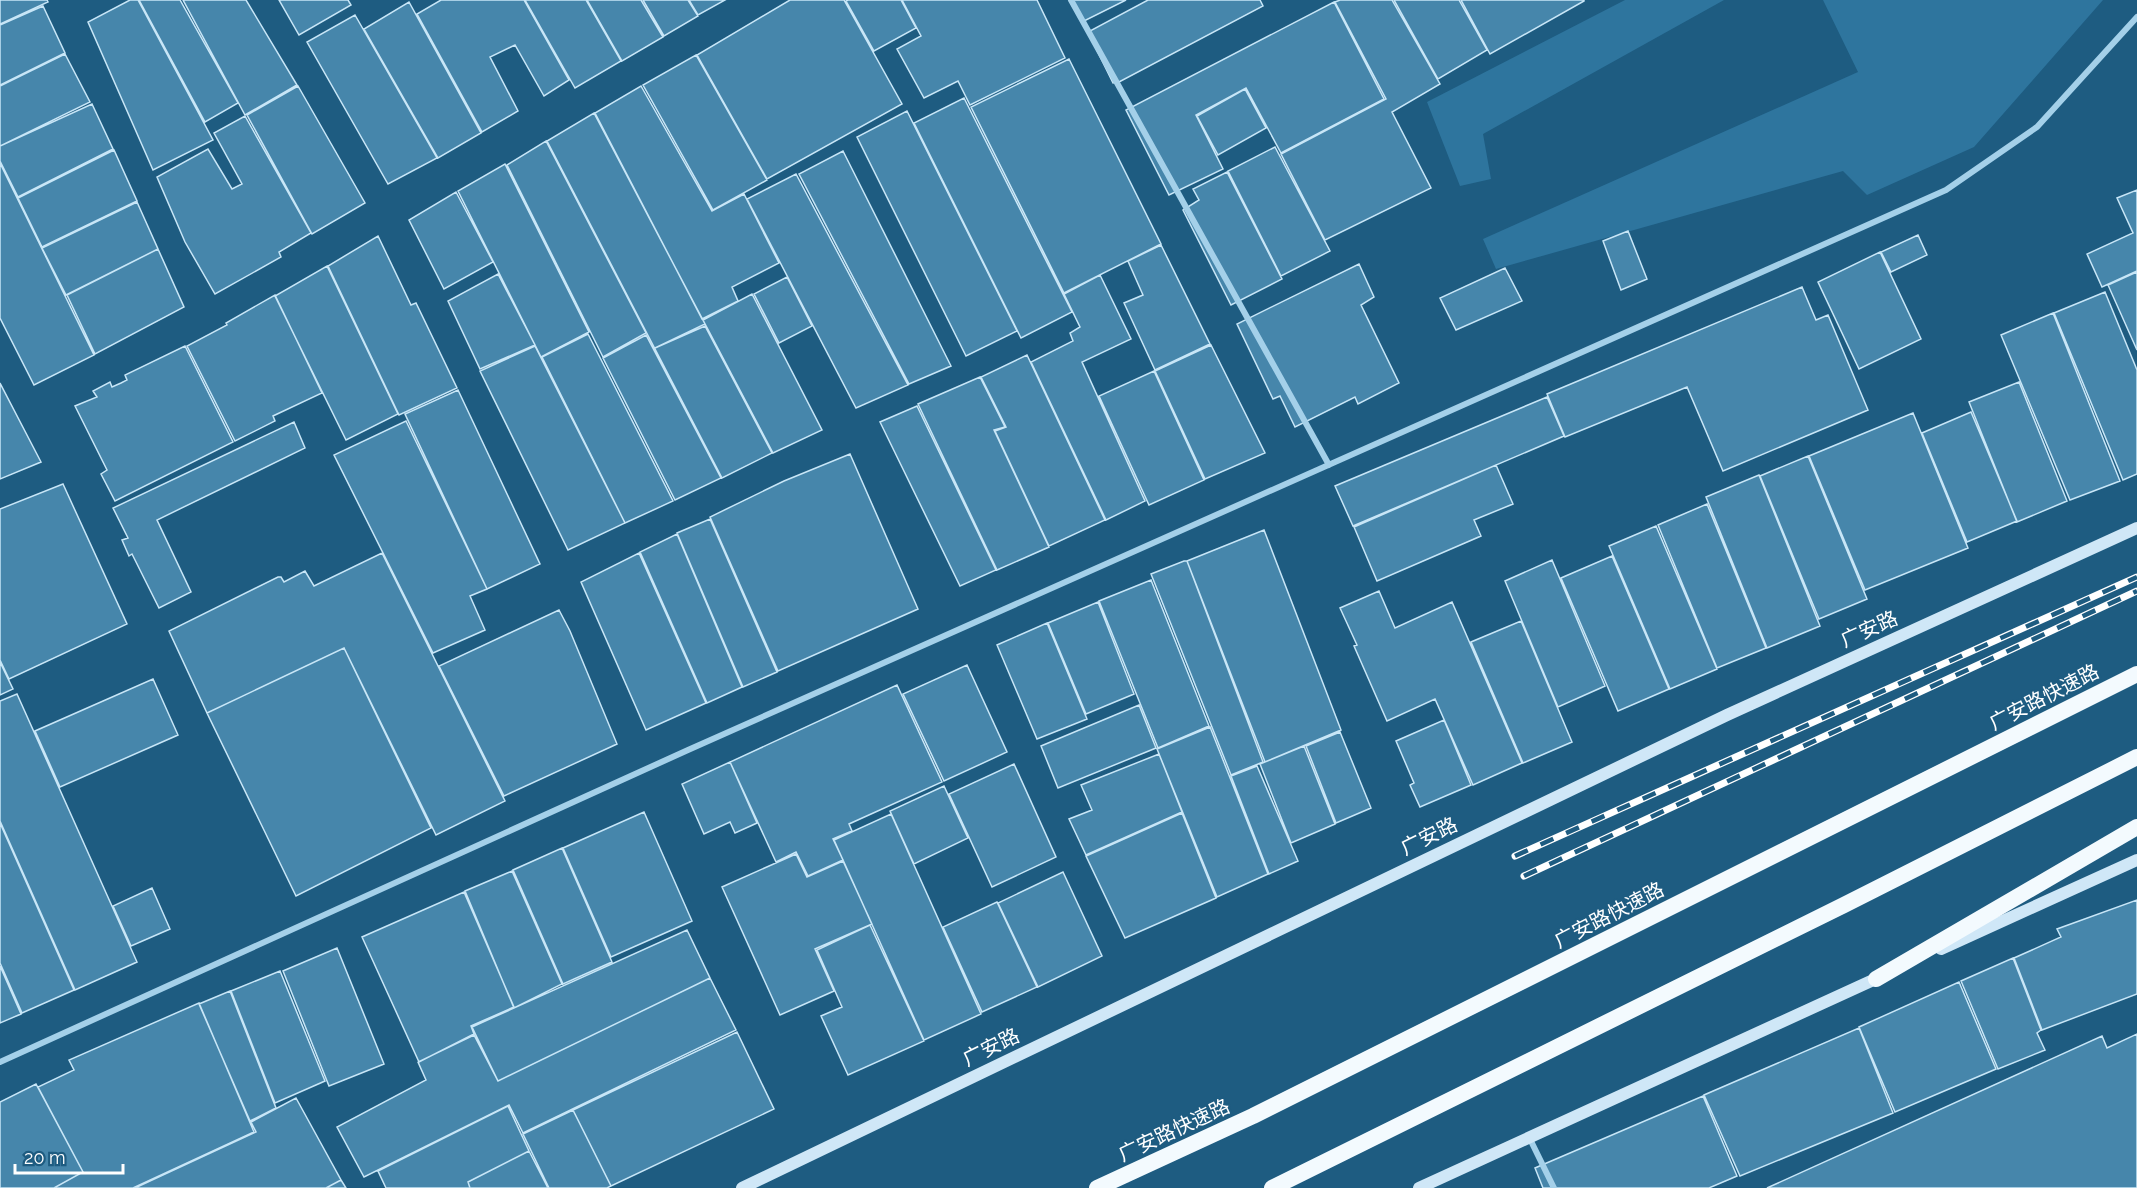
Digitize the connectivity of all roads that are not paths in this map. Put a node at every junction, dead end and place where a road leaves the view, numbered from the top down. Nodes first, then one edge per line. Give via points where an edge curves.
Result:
1 (1071, 0) edge
2 (2137, 17) edge
3 (1329, 465) junction
4 (2137, 528) edge
5 (2137, 674) edge
6 (2137, 757) edge
7 (2137, 827) edge
8 (2137, 860) edge
9 (1876, 979) junction
10 (0, 1062) edge
11 (1529, 1136) junction
12 (742, 1188) edge
13 (1097, 1188) edge
14 (1272, 1188) edge
15 (1419, 1188) edge
16 (1554, 1188) edge

1 - 3 street
2 - 3 street via 2037,128 1946,190
3 - 10 street
4 - 12 main road, 广安路 via 1727,715
5 - 13 highway, 广安路快速路 via 1253,1116
6 - 14 highway
7 - 9 highway
8 - 9 main road
9 - 11 main road
11 - 15 main road
11 - 16 street

